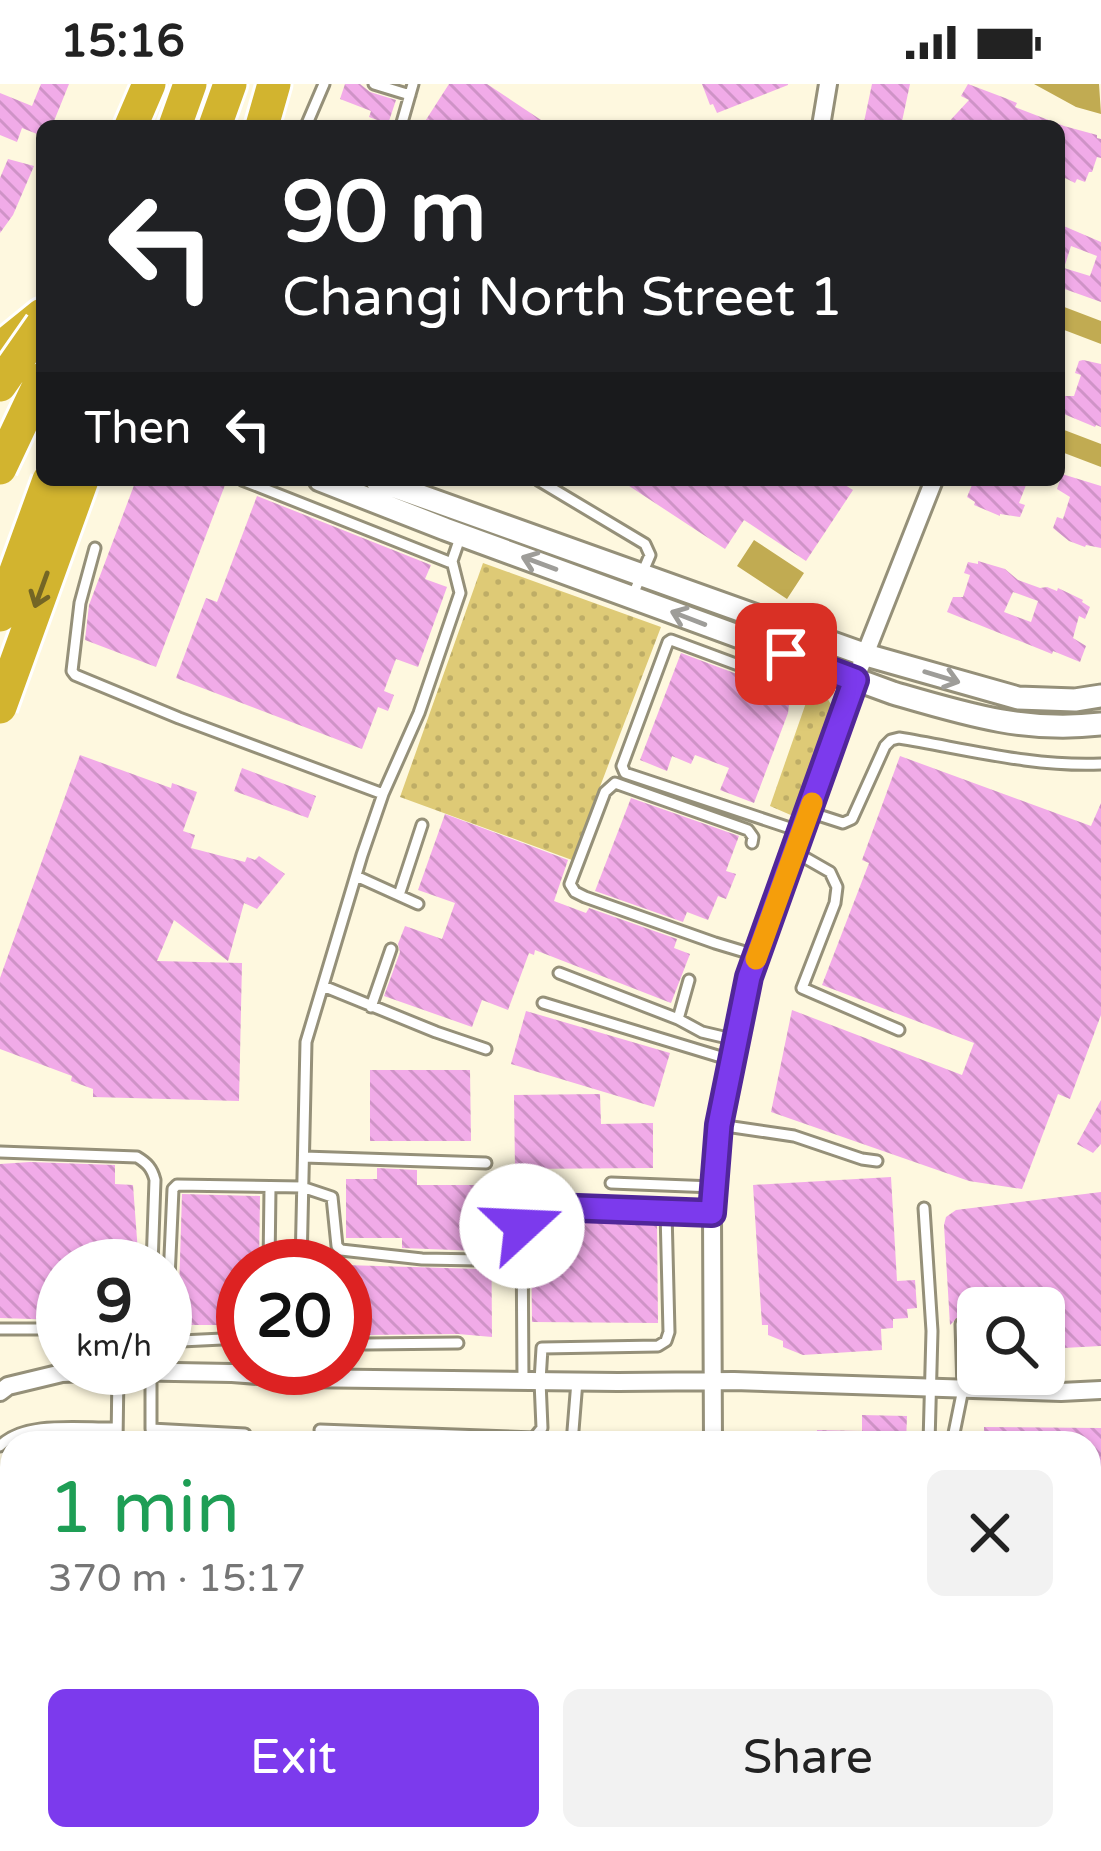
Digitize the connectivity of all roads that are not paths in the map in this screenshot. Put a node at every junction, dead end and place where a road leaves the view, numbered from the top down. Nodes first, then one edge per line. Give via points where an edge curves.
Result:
1 (149, 84) edge
2 (190, 84) edge
3 (230, 84) edge
4 (274, 84) edge
5 (324, 84) edge
6 (374, 84) edge
7 (828, 84) edge
8 (411, 89) edge
9 (134, 120) edge
10 (177, 120) edge
11 (216, 120) edge
12 (264, 120) edge
13 (308, 120) edge
14 (403, 120) edge
15 (822, 120) edge
16 (36, 320) edge
17 (0, 349) edge
18 (0, 361) edge
19 (32, 379) edge
20 (0, 468) edge
21 (47, 486) edge
22 (80, 486) edge
23 (257, 486) edge
24 (335, 486) edge
25 (398, 486) edge
26 (548, 486) edge
27 (932, 486) edge
28 (461, 535) junction
29 (95, 548) dead end
30 (452, 560) junction
31 (643, 575) junction
32 (632, 597) junction
33 (0, 615) edge
34 (866, 655) junction
35 (855, 680) junction
36 (807, 694) dead end
37 (1101, 696) edge
38 (0, 707) edge
39 (1101, 724) edge
40 (1101, 764) edge
41 (383, 794) junction
42 (809, 812) junction
43 (422, 825) dead end
44 (802, 832) junction
45 (752, 843) dead end
46 (795, 852) junction
47 (356, 876) junction
48 (399, 895) junction
49 (418, 904) dead end
50 (391, 949) dead end
51 (757, 955) junction
52 (559, 973) dead end
53 (689, 980) dead end
54 (323, 986) junction
55 (543, 1003) dead end
56 (371, 1006) junction
57 (678, 1019) junction
58 (899, 1030) dead end
59 (736, 1040) junction
60 (486, 1048) dead end
61 (731, 1060) junction
62 (719, 1125) junction
63 (0, 1152) edge
64 (304, 1157) junction
65 (877, 1161) dead end
66 (486, 1163) dead end
67 (611, 1183) dead end
68 (302, 1187) junction
69 (715, 1187) junction
70 (270, 1188) junction
71 (924, 1208) dead end
72 (666, 1211) junction
73 (712, 1213) junction
74 (153, 1239) edge
75 (171, 1239) edge
76 (269, 1239) edge
77 (301, 1239) edge
78 (480, 1260) dead end
79 (0, 1329) edge
80 (36, 1329) edge
81 (458, 1343) dead end
82 (372, 1344) edge
83 (372, 1376) edge
84 (36, 1379) edge
85 (531, 1381) junction
86 (577, 1381) junction
87 (714, 1381) junction
88 (932, 1387) junction
89 (957, 1389) edge
90 (1101, 1390) edge
91 (1065, 1392) edge
92 (0, 1393) edge
93 (118, 1395) edge
94 (155, 1395) edge
95 (962, 1395) edge
96 (117, 1429) joint
97 (151, 1429) joint
98 (320, 1430) dead end
99 (25, 1431) edge
100 (182, 1431) edge
101 (347, 1431) edge
102 (539, 1431) edge
103 (573, 1431) edge
104 (713, 1431) edge
105 (930, 1431) edge
106 (954, 1431) edge

1 - 9 highway
2 - 10 highway
3 - 11 highway
4 - 12 highway
5 - 13 lane
6 - 8 lane
7 - 15 street
8 - 14 lane
16 - 17 highway
18 - 19 highway via 22,355
19 - 20 highway, bridge
21 - 33 highway, bridge
22 -> 38 highway, bridge
23 - 30 lane
24 - 28 street
25 - 31 street
26 - 31 lane via 645,544
27 - 34 street
28 - 30 lane
32 -> 28 street
29 - 41 lane via 80,603 75,675
30 - 41 lane via 460,593
31 - 32 lane
31 - 34 street
35 -> 32 street
34 - 35 street
34 -> 37 street via 1018,698
35 - 39 street via 1006,723
35 - 42 street
36 - 44 lane via 671,640 622,766
40 - 42 lane via 891,740 852,819
41 - 47 lane
42 - 44 street
43 - 48 lane
44 - 46 street
45 - 51 lane via 748,830 615,783 604,792 570,884 585,897
46 - 51 street
46 - 58 lane via 830,872 837,887 802,988
47 - 48 lane
47 - 54 lane
48 - 49 lane
50 - 56 lane
51 - 59 street
52 - 57 lane
53 - 57 lane
54 - 56 lane
54 - 64 lane via 306,1042
55 - 61 lane
56 - 60 lane
57 - 59 lane
59 - 61 street
61 - 62 street
62 - 65 lane
62 - 69 street
63 - 74 lane via 137,1156 155,1180
64 - 66 lane
64 - 68 lane
67 - 69 lane
68 - 70 lane
68 - 77 lane
68 - 78 lane via 332,1197 341,1250
69 - 73 street
70 - 75 lane via 177,1185
70 - 76 lane
71 - 88 lane
72 - 73 lane
72 - 85 lane via 666,1341 543,1347
72 - 85 lane via 529,1212 522,1226
73 - 87 street
79 - 80 lane
81 - 82 lane
83 - 85 street
84 - 92 street
85 - 86 street
85 - 102 lane
86 - 87 street
86 - 103 lane
87 - 88 street
87 - 104 street
88 - 89 street
88 - 105 lane
90 - 91 street
93 - 96 lane
94 - 97 lane
95 - 106 lane
96 - 99 lane
97 - 100 lane
98 - 101 lane

